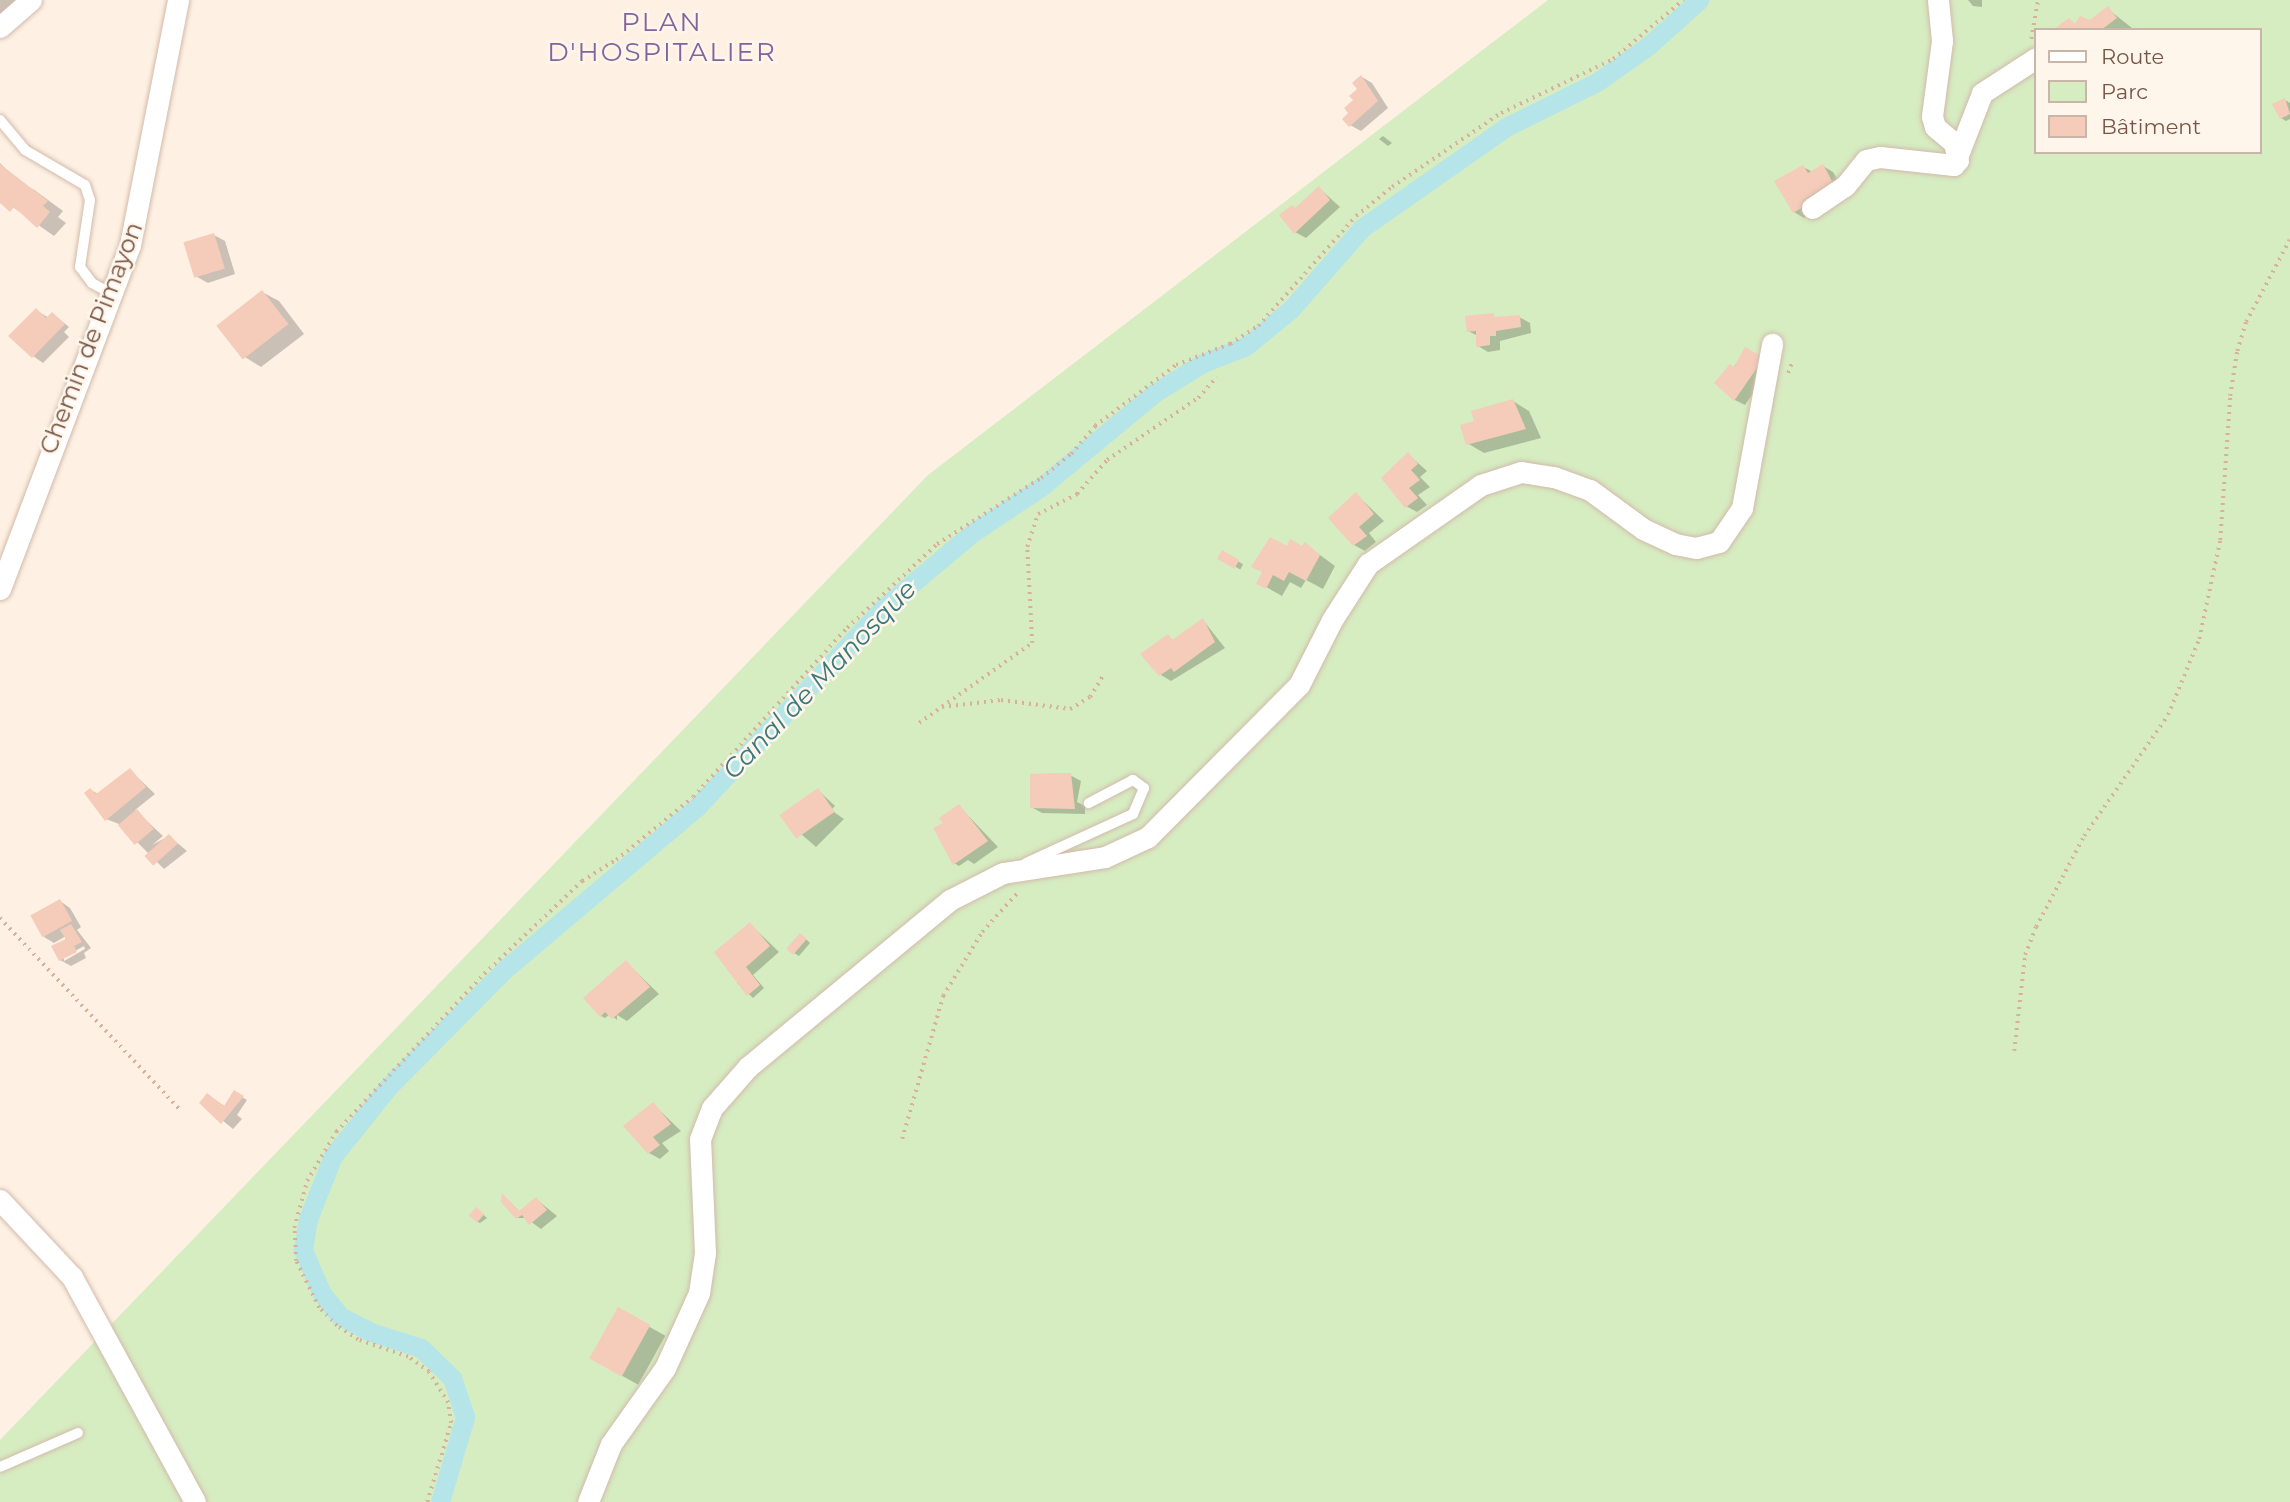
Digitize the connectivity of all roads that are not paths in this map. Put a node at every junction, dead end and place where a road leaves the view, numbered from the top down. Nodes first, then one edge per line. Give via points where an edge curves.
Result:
1 (31, 0) edge
2 (178, 0) edge
3 (1938, 0) edge
4 (0, 26) edge
5 (2028, 63) edge
6 (0, 120) edge
7 (1958, 161) junction
8 (1812, 208) dead end
9 (111, 294) junction
10 (1772, 344) dead end
11 (0, 589) edge
12 (1089, 803) dead end
13 (1015, 870) junction
14 (0, 1200) edge
15 (78, 1433) dead end
16 (0, 1467) edge
17 (195, 1502) edge
18 (588, 1502) edge

1 - 4 street
2 - 9 street, Chemin de Pimayon via 138,218
3 - 7 street via 1942,41 1932,116 1936,127 1954,143
5 - 7 street via 1982,93
6 - 9 lane via 25,150 85,184 90,200 80,267 92,283
7 - 8 street via 1948,166 1880,157 1866,160 1845,186
9 - 11 street, Chemin de Pimayon
10 - 13 street via 1742,508 1719,542 1696,548 1675,544 1643,528 1590,490 1554,477 1521,472 1492,479 1368,565 1332,620 1299,685 1148,837 1119,853
12 - 13 lane via 1128,781 1143,784 1142,802 1133,814
13 - 18 street via 989,878 927,916 774,1043 712,1108 699,1157 706,1226 699,1293 665,1368 607,1452
14 - 17 street via 72,1277
15 - 16 lane

